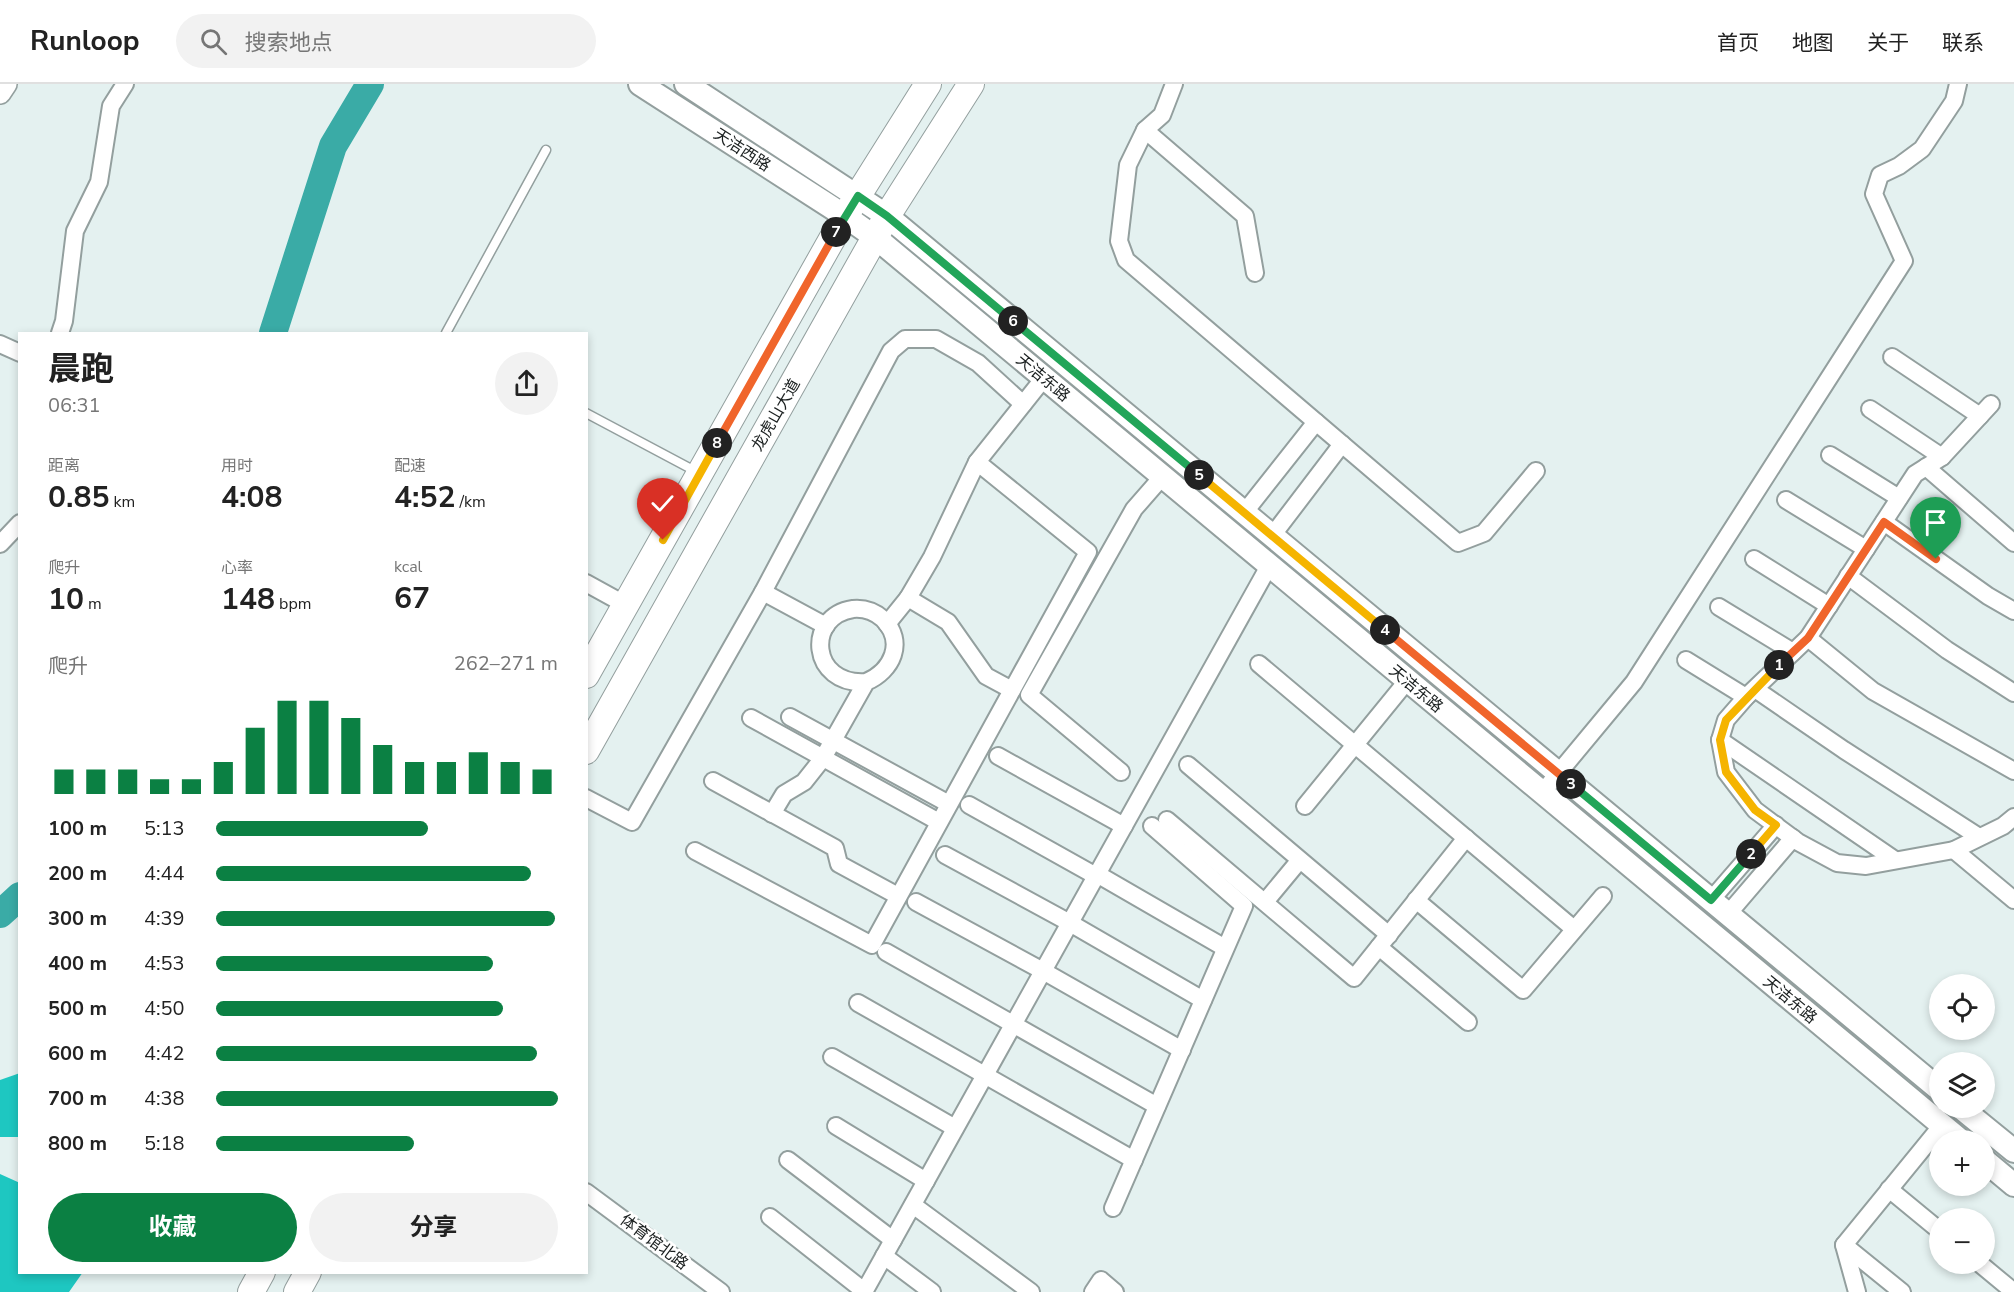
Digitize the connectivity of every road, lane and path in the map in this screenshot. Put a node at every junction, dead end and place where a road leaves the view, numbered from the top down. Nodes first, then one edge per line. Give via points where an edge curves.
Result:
1 (6, 84) edge
2 (124, 84) edge
3 (640, 84) edge
4 (686, 84) edge
5 (928, 84) edge
6 (971, 84) edge
7 (1174, 84) edge
8 (1958, 84) edge
9 (0, 93) edge
10 (1145, 130) junction
11 (546, 150) dead end
12 (851, 206) junction
13 (882, 227) junction
14 (1255, 273) dead end
15 (60, 332) edge
16 (447, 332) edge
17 (0, 344) edge
18 (18, 352) edge
19 (1892, 357) dead end
20 (1044, 378) junction
21 (1023, 404) junction
22 (1870, 409) dead end
23 (588, 414) edge
24 (1316, 422) junction
25 (1342, 444) junction
26 (1830, 455) dead end
27 (1942, 458) junction
28 (976, 462) junction
29 (1926, 467) junction
30 (1536, 471) dead end
31 (700, 474) junction
32 (1162, 477) junction
33 (1899, 498) junction
34 (1786, 500) dead end
35 (1244, 513) junction
36 (1884, 522) junction
37 (18, 525) edge
38 (1272, 536) junction
39 (2014, 543) edge
40 (0, 544) edge
41 (1866, 549) junction
42 (1755, 559) dead end
43 (1269, 566) junction
44 (1848, 576) junction
45 (588, 584) edge
46 (763, 592) junction
47 (908, 598) junction
48 (626, 605) junction
49 (1829, 606) junction
50 (1719, 607) dead end
51 (2014, 611) edge
52 (887, 624) junction
53 (826, 626) junction
54 (1808, 638) junction
55 (1793, 652) junction
56 (1686, 660) dead end
57 (1258, 664) dead end
58 (588, 672) edge
59 (1407, 681) junction
60 (866, 682) junction
61 (1012, 690) junction
62 (1751, 693) junction
63 (2014, 693) edge
64 (790, 717) dead end
65 (751, 718) dead end
66 (1720, 740) junction
67 (832, 741) junction
68 (1355, 745) junction
69 (588, 747) edge
70 (998, 756) dead end
71 (823, 758) junction
72 (1188, 765) dead end
73 (2014, 771) edge
74 (1121, 772) dead end
75 (1557, 772) junction
76 (713, 781) dead end
77 (1541, 794) junction
78 (588, 799) edge
79 (949, 804) junction
80 (969, 805) dead end
81 (1305, 806) dead end
82 (772, 814) junction
83 (939, 822) junction
84 (2012, 822) edge
85 (1776, 825) junction
86 (1124, 826) junction
87 (1979, 837) junction
88 (1466, 838) junction
89 (1793, 838) junction
90 (1954, 850) junction
91 (695, 851) dead end
92 (945, 855) dead end
93 (1895, 860) junction
94 (1299, 861) junction
95 (1097, 875) junction
96 (898, 896) junction
97 (1603, 896) dead end
98 (1416, 900) junction
99 (2014, 900) edge
100 (916, 902) dead end
101 (1265, 903) junction
102 (1719, 907) junction
103 (1070, 923) junction
104 (1574, 929) junction
105 (1384, 941) junction
106 (1226, 948) junction
107 (886, 952) dead end
108 (1043, 971) junction
109 (1203, 1000) junction
110 (858, 1003) dead end
111 (1468, 1022) dead end
112 (1013, 1024) junction
113 (1182, 1050) junction
114 (832, 1057) dead end
115 (984, 1076) junction
116 (1929, 1081) edge
117 (1157, 1106) junction
118 (1974, 1118) edge
119 (1942, 1125) junction
120 (836, 1126) dead end
121 (955, 1128) junction
122 (1948, 1130) edge
123 (2014, 1151) edge
124 (788, 1160) dead end
125 (1134, 1160) junction
126 (1995, 1169) edge
127 (926, 1181) junction
128 (2014, 1185) edge
129 (1889, 1189) junction
130 (588, 1193) edge
131 (913, 1205) junction
132 (1113, 1208) dead end
133 (770, 1217) dead end
134 (1929, 1222) edge
135 (893, 1240) junction
136 (1844, 1245) junction
137 (884, 1256) junction
138 (261, 1274) edge
139 (307, 1274) edge
140 (1993, 1274) edge
141 (2011, 1289) edge
142 (251, 1292) edge
143 (297, 1292) edge
144 (721, 1292) edge
145 (864, 1292) edge
146 (932, 1292) edge
147 (1031, 1292) edge
148 (1093, 1292) edge
149 (1115, 1292) edge
150 (1857, 1292) edge
151 (1902, 1292) edge

1 - 9 street
2 - 15 street via 111,106 99,182 75,231
3 - 12 main road, 天洁西路
4 - 12 main road, 天洁西路
5 - 12 main road
6 - 13 main road, 龙虎山大道
7 - 10 street via 1162,115
8 - 75 street via 1954,101 1922,149 1880,175 1874,194 1904,261 1634,682
10 - 14 street via 1245,216
10 - 24 street via 1128,165 1119,241 1126,260
11 - 16 lane
12 - 13 main road, 天洁东路
12 - 31 main road
13 - 20 main road, 天洁东路
13 - 35 main road, 天洁东路
13 - 69 main road, 龙虎山大道
17 - 18 street
19 - 27 street via 1986,410
20 - 21 street
20 - 32 main road, 天洁东路
21 - 28 street
21 - 46 street via 978,363 936,339 905,339 891,351
22 - 27 street
23 - 31 lane
24 - 25 street
24 - 35 street
25 - 30 street via 1458,543 1484,532
25 - 38 street
26 - 33 street
27 - 29 street
28 - 47 street via 932,557
28 - 61 street via 1088,552
29 - 33 street
29 - 39 street
31 - 48 main road
32 - 43 main road, 天洁东路
32 - 74 street via 1134,509 1029,695
33 - 36 street
34 - 41 street
35 - 38 main road, 天洁东路
36 - 41 street
36 - 51 street
37 - 40 street
38 - 75 main road, 天洁东路
41 - 44 street
42 - 49 street
43 - 59 main road, 天洁东路
43 - 86 street
44 - 49 street
44 - 63 street via 1947,650
45 - 48 street
46 - 53 street
46 - 78 street via 632,822
47 - 52 street
47 - 61 street via 948,622 986,676
48 - 58 main road
49 - 54 street
50 - 55 street
52 - 53 street via 878,615 856,609 844,611
52 - 60 street via 893,634 892,658 878,677
53 - 60 street via 820,650 831,672 842,680
54 - 55 street
54 - 73 street via 1873,691
55 - 62 street
56 - 62 street
57 - 68 street
59 - 68 street
59 - 77 main road, 天洁东路
60 - 67 street
61 - 79 street
62 - 66 street via 1726,720
62 - 87 street
64 - 67 street
65 - 71 street
66 - 85 street via 1726,772 1755,810
66 - 93 street
67 - 71 street
67 - 79 street
68 - 81 street
68 - 88 street
70 - 86 street
71 - 82 street via 804,782 784,794
71 - 83 street
72 - 94 street
75 - 77 street
75 - 102 main road, 天洁东路
76 - 82 street
77 - 119 main road, 天洁东路
79 - 83 street
80 - 95 street
82 - 96 street via 835,848 839,864
83 - 96 street
84 - 87 street
85 - 89 street
85 - 102 street
86 - 95 street
87 - 90 street
88 - 98 street
88 - 104 street
89 - 93 street via 1837,862 1866,866
89 - 102 street
90 - 93 street
90 - 99 street
91 - 96 street via 872,945
92 - 103 street
94 - 101 street
94 - 105 street
95 - 103 street
95 - 106 street
97 - 104 street
98 - 104 street via 1523,990
98 - 105 street
100 - 108 street
101 - 105 street via 1354,978
101 - 106 street via 1159,823 1244,906
102 - 116 main road, 天洁东路
103 - 108 street
103 - 109 street
105 - 111 street
106 - 109 street
107 - 112 street
108 - 112 street
108 - 113 street
109 - 113 street
110 - 115 street
112 - 115 street
112 - 117 street
113 - 117 street
114 - 121 street
115 - 121 street
115 - 125 street
117 - 125 street
118 - 123 main road
119 - 122 main road, 天洁东路
119 - 129 street
120 - 127 street
121 - 127 street
124 - 135 street
125 - 132 street
126 - 128 main road
127 - 131 street
129 - 134 street
129 - 136 street
130 - 144 street, 体育馆北路
131 - 135 street
131 - 147 street
133 - 145 street
135 - 137 street
136 - 150 street
136 - 151 street
137 - 145 street
137 - 146 street
138 - 142 main road
139 - 143 main road
140 - 141 street
148 - 149 street via 1101,1280

